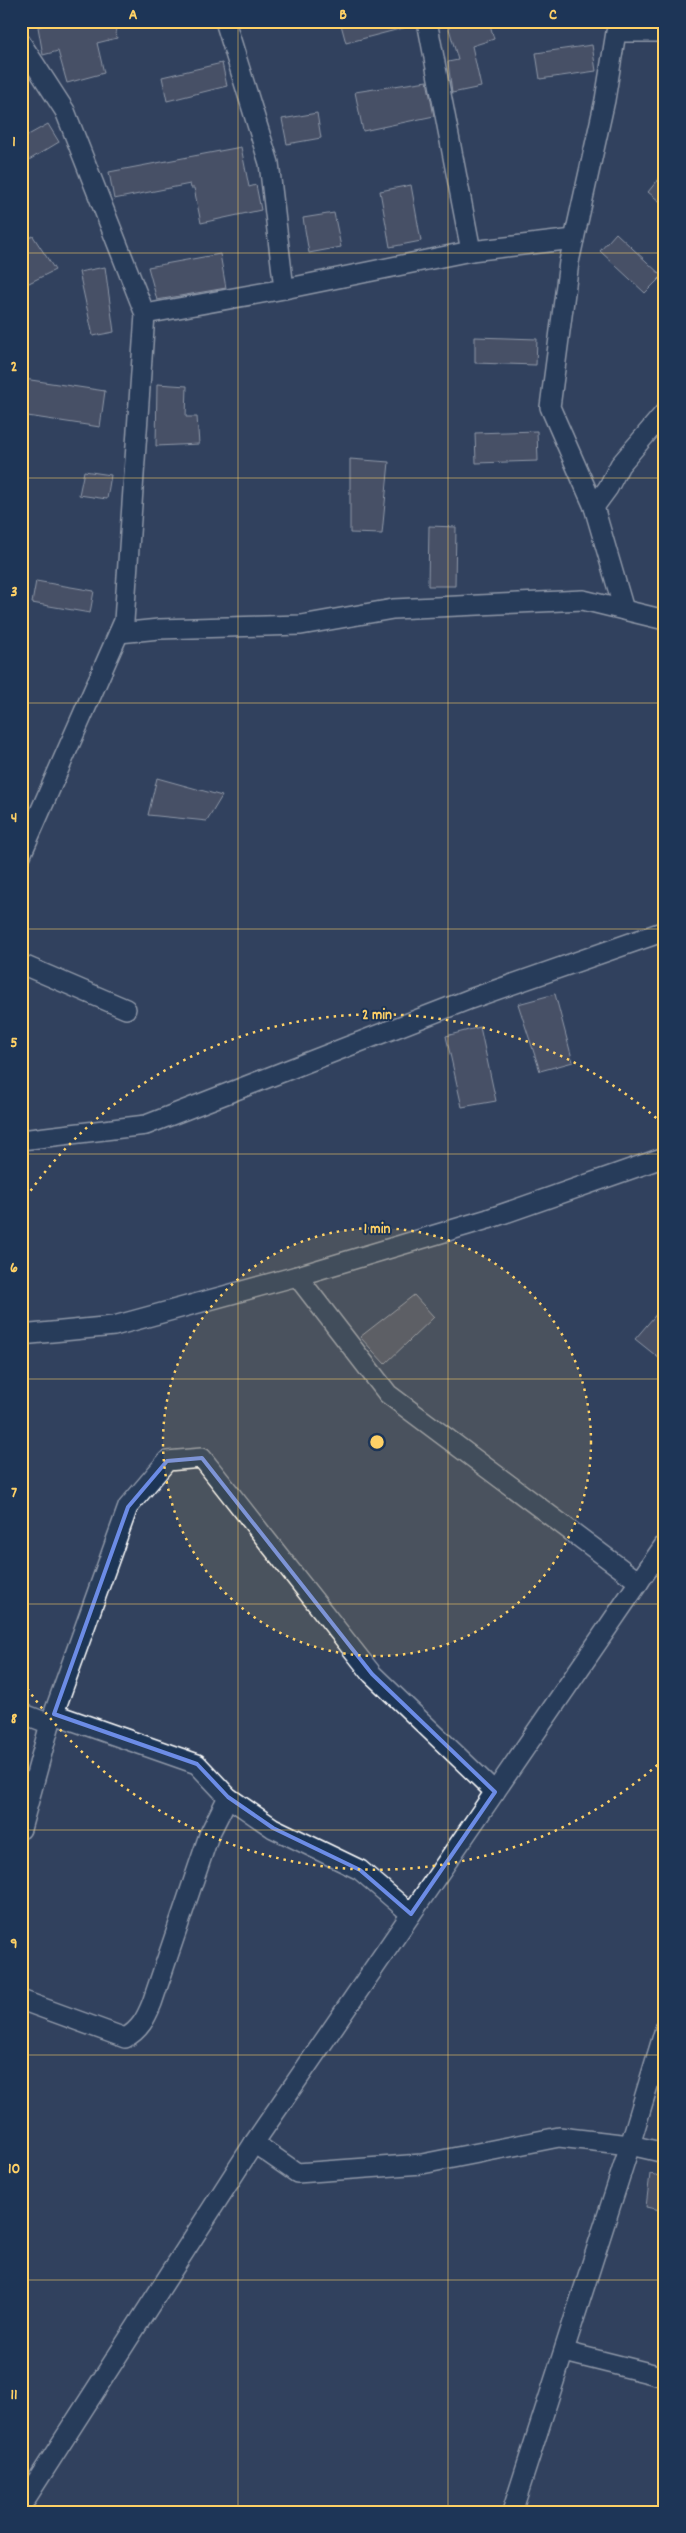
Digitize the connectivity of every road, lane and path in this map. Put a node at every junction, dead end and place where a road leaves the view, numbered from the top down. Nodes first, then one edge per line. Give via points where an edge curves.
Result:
1 (225, 21) edge
2 (427, 21) edge
3 (615, 27) edge
4 (665, 32) edge
5 (21, 43) edge
6 (574, 239) junction
7 (472, 251) junction
8 (284, 289) junction
9 (145, 314) junction
10 (665, 412) edge
11 (594, 507) junction
12 (624, 610) junction
13 (665, 620) edge
14 (119, 633) junction
15 (21, 855) edge
16 (665, 930) edge
17 (21, 964) edge
18 (126, 1009) dead end
19 (21, 1140) edge
20 (665, 1157) edge
21 (297, 1276) junction
22 (21, 1335) edge
23 (665, 1544) edge
24 (639, 1582) junction
25 (21, 1713) edge
26 (52, 1719) junction
27 (495, 1792) junction
28 (228, 1797) junction
29 (21, 1828) edge
30 (411, 1914) junction
31 (21, 2000) edge
32 (665, 2029) edge
33 (254, 2143) junction
34 (630, 2145) junction
35 (665, 2152) edge
36 (565, 2352) junction
37 (665, 2377) edge
38 (21, 2506) edge
39 (512, 2512) edge

1 - 8 street via 268,163
2 - 7 street
3 - 4 street
3 - 6 street via 605,100
5 - 9 street via 65,110
6 - 7 street
6 - 11 street via 550,406
7 - 8 street
8 - 9 street
9 - 14 street via 124,621
10 - 11 street via 620,465
11 - 12 street
12 - 13 street
12 - 14 street via 583,600 394,609 301,625
14 - 15 street
16 - 19 street via 470,999 146,1125
17 - 18 street
20 - 21 street via 488,1219
21 - 22 street via 114,1326
21 - 24 street via 388,1394
23 - 24 street
24 - 27 street
25 - 26 street
26 - 27 street via 128,1507 167,1461 202,1458 372,1674
26 - 28 street via 197,1764
26 - 29 street
27 - 30 street
28 - 30 street via 273,1828 360,1870
28 - 31 street via 209,1835 152,2002 136,2032 125,2038
30 - 33 street
32 - 34 street
33 - 34 street via 297,2173 422,2164 560,2137
33 - 38 street
34 - 35 street
34 - 36 street
36 - 37 street
36 - 39 street

